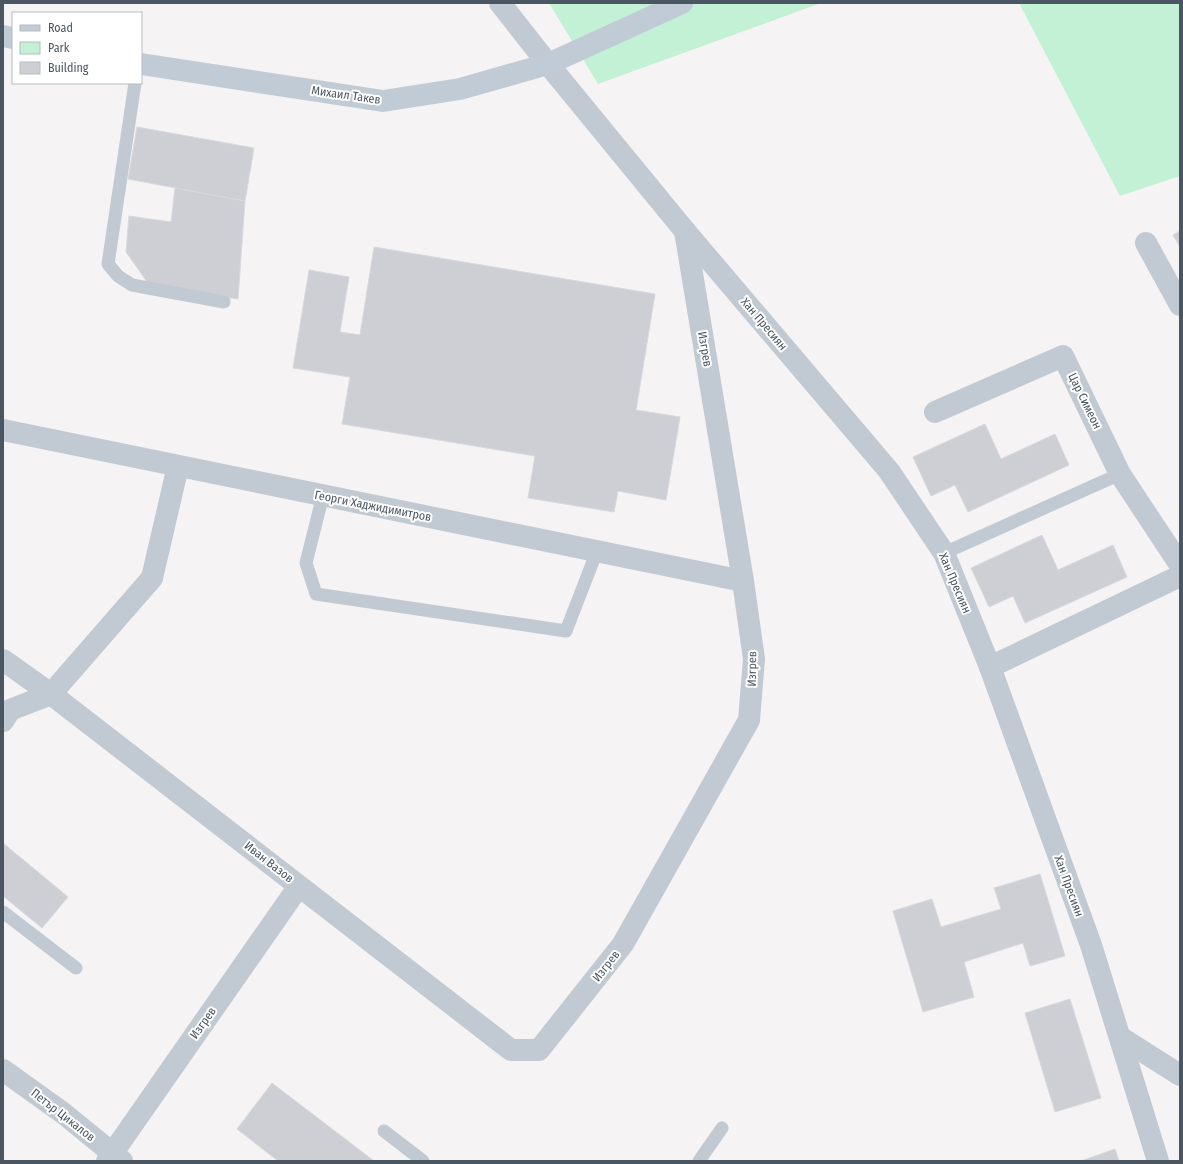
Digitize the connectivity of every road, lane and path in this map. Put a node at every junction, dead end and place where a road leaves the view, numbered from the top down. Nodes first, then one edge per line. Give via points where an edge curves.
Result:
1 (500, 3) edge
2 (682, 3) edge
3 (142, 64) edge
4 (548, 64) junction
5 (135, 84) edge
6 (685, 231) junction
7 (1146, 243) dead end
8 (224, 302) dead end
9 (1180, 305) edge
10 (935, 412) dead end
11 (3, 430) edge
12 (178, 466) junction
13 (1120, 474) junction
14 (323, 495) junction
15 (597, 551) junction
16 (944, 553) junction
17 (1180, 565) edge
18 (1180, 576) edge
19 (744, 581) junction
20 (3, 660) edge
21 (990, 667) junction
22 (51, 694) junction
23 (3, 721) edge
24 (299, 886) junction
25 (3, 912) edge
26 (76, 968) dead end
27 (1120, 1037) junction
28 (539, 1050) joint
29 (3, 1070) edge
30 (1180, 1075) edge
31 (722, 1128) dead end
32 (384, 1131) dead end
33 (114, 1158) edge
34 (423, 1161) edge
35 (699, 1161) edge
36 (1158, 1161) edge

1 - 4 street, Хан Пресиян
2 - 4 main road, Михаил Такев
3 - 4 main road, Михаил Такев via 383,101 460,89
4 - 6 street, Хан Пресиян
5 - 8 lane via 108,264 118,276 132,285
6 - 16 street, Хан Пресиян via 889,471
6 - 19 street, Изгрев
7 - 9 street
10 - 13 street, Цар Симеон via 1063,356
11 - 12 street, Георги Хаджидимитров
12 - 14 street, Георги Хаджидимитров
12 - 22 street via 152,578
13 - 16 lane
13 - 17 street, Цар Симеон
14 - 15 street, Георги Хаджидимитров
14 - 15 lane via 306,563 316,594 566,631
15 - 19 street, Георги Хаджидимитров
16 - 21 street, Хан Пресиян
18 - 21 street
19 - 28 street, Изгрев via 754,658 749,720 623,944
20 - 22 street, Иван Вазов
21 - 27 street, Хан Пресиян via 1091,945
22 - 23 street via 10,710
22 - 24 street, Иван Вазов
24 - 28 street, Иван Вазов via 511,1050
24 - 33 street, Изгрев
25 - 26 lane
27 - 30 street
27 - 36 street, Хан Пресиян
29 - 33 street, Петър Цикалов via 63,1113
31 - 35 lane
32 - 34 lane

